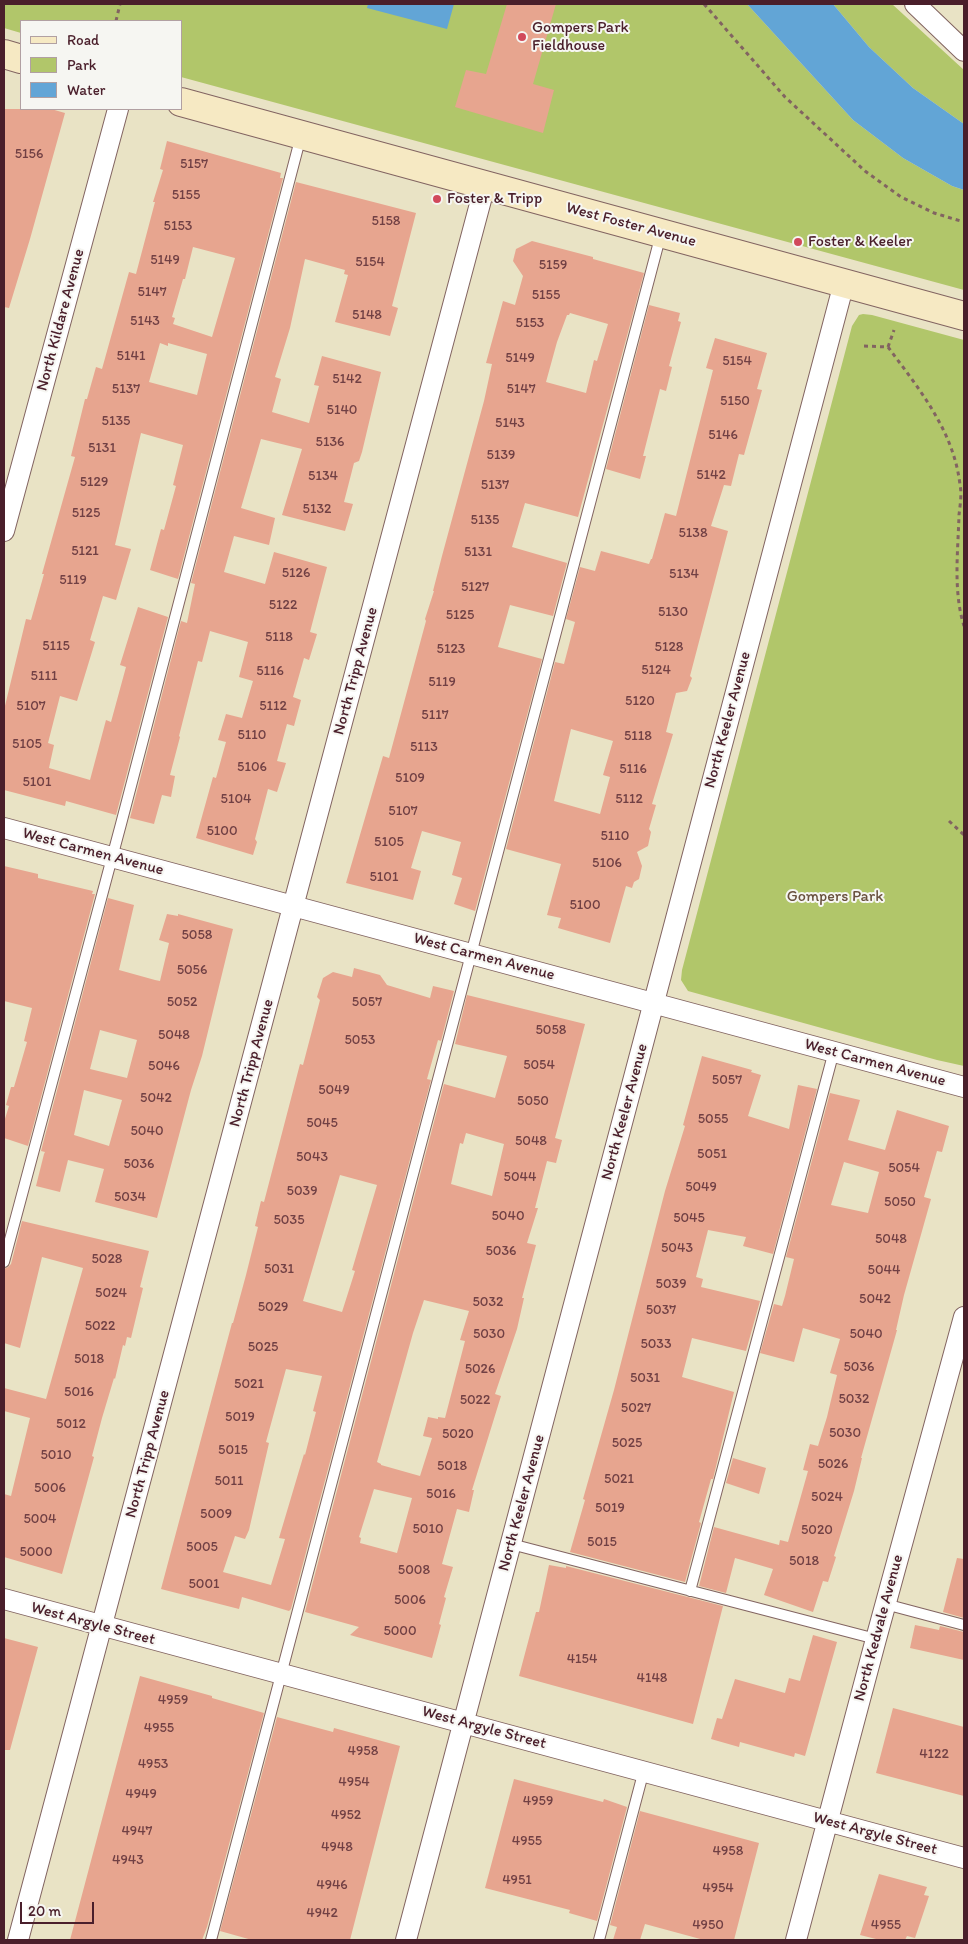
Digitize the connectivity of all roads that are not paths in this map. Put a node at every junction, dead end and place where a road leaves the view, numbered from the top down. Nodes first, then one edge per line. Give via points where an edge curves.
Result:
1 (915, 4) edge
2 (964, 51) edge
3 (4, 54) edge
4 (20, 59) edge
5 (182, 102) edge
6 (118, 110) edge
7 (301, 135) junction
8 (485, 185) junction
9 (661, 233) junction
10 (844, 283) junction
11 (964, 316) edge
12 (4, 530) edge
13 (4, 828) edge
14 (112, 857) junction
15 (294, 906) junction
16 (471, 954) junction
17 (654, 1002) junction
18 (834, 1051) junction
19 (964, 1087) edge
20 (4, 1262) edge
21 (964, 1317) edge
22 (511, 1544) junction
23 (690, 1591) junction
24 (4, 1599) edge
25 (885, 1604) junction
26 (964, 1625) edge
27 (102, 1626) junction
28 (876, 1639) junction
29 (282, 1674) junction
30 (464, 1722) junction
31 (644, 1770) junction
32 (827, 1821) junction
33 (964, 1858) edge
34 (18, 1940) edge
35 (211, 1940) edge
36 (406, 1940) edge
37 (599, 1940) edge
38 (796, 1940) edge

1 - 2 street
3 - 4 main road
5 - 7 main road, West Foster Avenue
6 - 12 street, North Kildare Avenue
7 - 8 main road, West Foster Avenue
7 - 14 lane
8 - 9 main road, West Foster Avenue
8 - 15 street, North Tripp Avenue
9 - 10 main road, West Foster Avenue
9 - 16 lane
10 - 11 main road, West Foster Avenue
10 - 17 street, North Keeler Avenue
13 - 14 street, West Carmen Avenue
14 - 15 street, West Carmen Avenue
14 - 20 lane
15 - 16 street, West Carmen Avenue
15 - 27 street, North Tripp Avenue
16 - 17 street, West Carmen Avenue
16 - 29 lane
17 - 18 street, West Carmen Avenue
17 - 22 street, North Keeler Avenue
18 - 19 street, West Carmen Avenue
18 - 23 lane
21 - 25 street, North Kedvale Avenue
22 - 23 lane
22 - 30 street, North Keeler Avenue
23 - 28 lane
24 - 27 street, West Argyle Street
25 - 26 lane
25 - 28 street, North Kedvale Avenue
27 - 29 street, West Argyle Street
27 - 34 street, North Tripp Avenue
28 - 32 street, North Kedvale Avenue
29 - 30 street, West Argyle Street
29 - 35 lane
30 - 31 street, West Argyle Street
30 - 36 street, North Keeler Avenue
31 - 32 street, West Argyle Street
31 - 37 lane
32 - 33 street, West Argyle Street
32 - 38 street, North Kedvale Avenue

